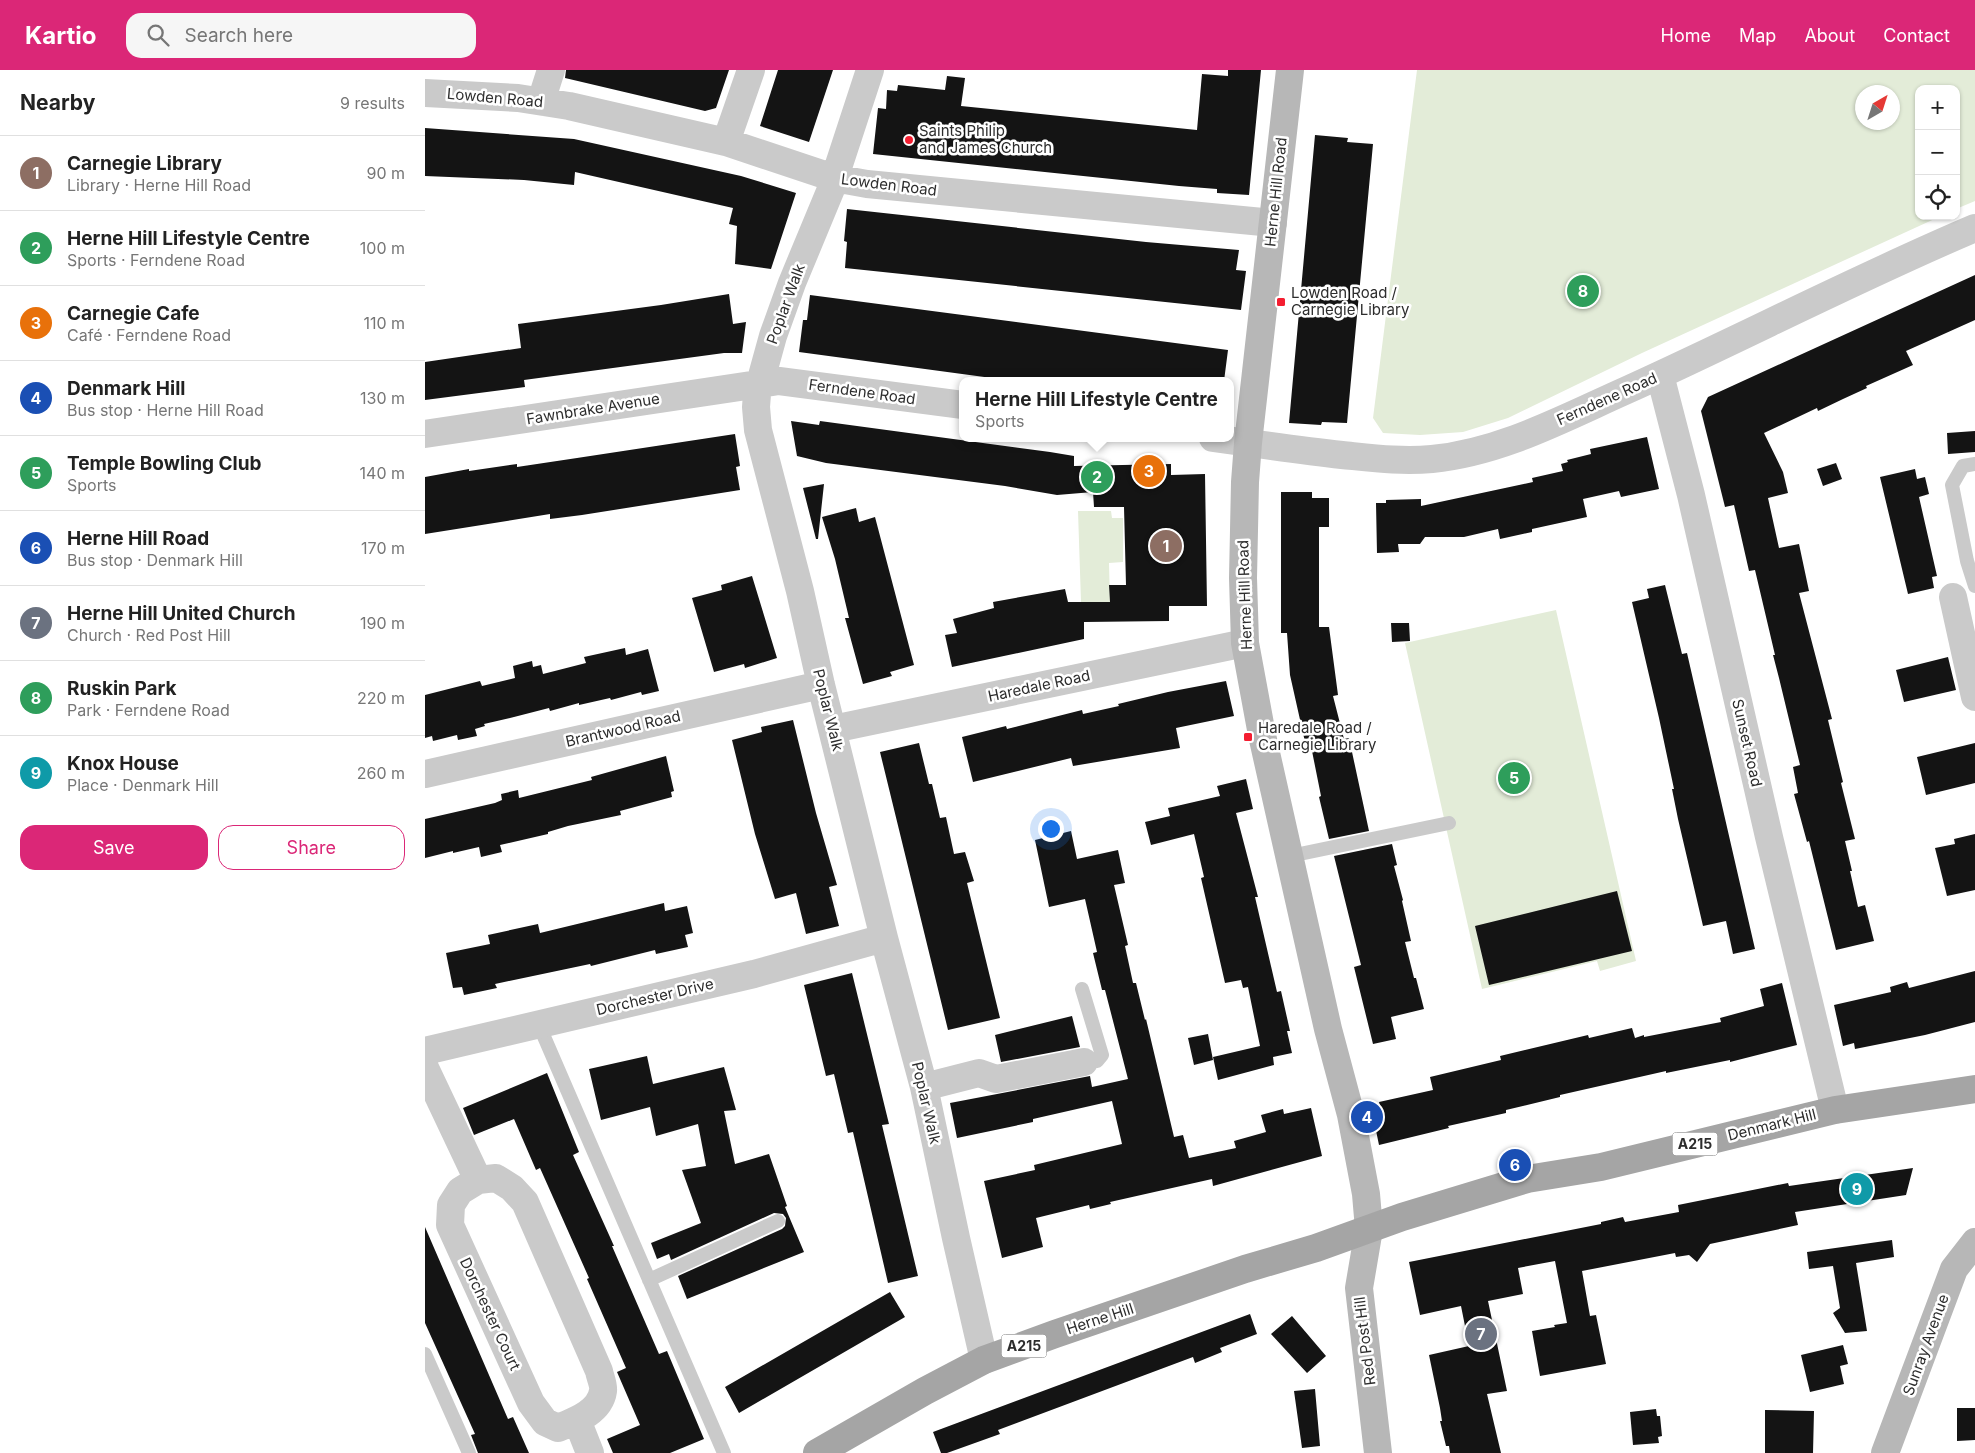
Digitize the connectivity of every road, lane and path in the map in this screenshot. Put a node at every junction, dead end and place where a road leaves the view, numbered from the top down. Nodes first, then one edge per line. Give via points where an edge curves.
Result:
1 (551, 70) edge
2 (751, 70) edge
3 (870, 70) edge
4 (1290, 70) edge
5 (425, 93) edge
6 (544, 102) junction
7 (727, 142) junction
8 (834, 178) junction
9 (1273, 223) junction
10 (1975, 228) edge
11 (1660, 375) junction
12 (761, 384) junction
13 (959, 404) edge
14 (425, 434) edge
15 (1234, 441) edge
16 (1248, 443) junction
17 (1975, 464) edge
18 (1964, 591) edge
19 (1245, 643) junction
20 (821, 685) junction
21 (1975, 697) edge
22 (833, 729) junction
23 (425, 774) edge
24 (1449, 823) dead end
25 (1290, 856) junction
26 (884, 938) junction
27 (1082, 989) dead end
28 (539, 1025) junction
29 (425, 1051) edge
30 (1084, 1062) joint
31 (425, 1068) edge
32 (924, 1088) junction
33 (1975, 1089) edge
34 (1835, 1110) junction
35 (477, 1180) junction
36 (778, 1221) dead end
37 (1369, 1229) junction
38 (1975, 1242) edge
39 (649, 1280) junction
40 (425, 1354) edge
41 (984, 1360) junction
42 (577, 1420) junction
43 (824, 1451) edge
44 (469, 1453) edge
45 (590, 1453) edge
46 (724, 1453) edge
47 (1378, 1453) edge
48 (1885, 1453) edge

1 - 6 street
2 - 7 street
3 - 8 street, Poplar Walk
4 - 9 street, Herne Hill Road
5 - 6 street, Lowden Road
6 - 7 street, Lowden Road
7 - 8 street, Lowden Road
8 - 9 street, Lowden Road via 876,185
8 - 12 street, Poplar Walk via 773,336
9 - 16 street, Herne Hill Road
10 - 11 street, Ferndene Road
11 - 16 street, Ferndene Road via 1528,435 1487,449 1447,457 1390,460
11 - 34 street, Sunset Road
12 - 13 street, Ferndene Road via 779,381
12 - 14 street, Fawnbrake Avenue
12 - 20 street, Poplar Walk via 756,407 759,430
15 - 16 street, Ferndene Road
16 - 19 street, Herne Hill Road via 1243,578
17 - 18 lane via 1963,466 1952,485 1967,561
18 - 21 street
19 - 22 street, Haredale Road
19 - 25 street, Herne Hill Road
20 - 22 street, Poplar Walk
20 - 23 street, Brantwood Road
22 - 26 street, Poplar Walk
24 - 25 lane
25 - 37 street, Herne Hill Road via 1360,1158
26 - 28 street, Dorchester Drive via 755,974
26 - 32 street, Poplar Walk
27 - 30 lane via 1102,1055 1097,1061
28 - 29 street, Dorchester Drive
28 - 39 lane
30 - 32 street via 996,1079 979,1073
31 - 35 street
32 - 41 street, Poplar Walk
33 - 34 main road, Denmark Hill / A215
34 - 37 main road, Denmark Hill / A215 via 1601,1167 1527,1179
35 - 42 street, Dorchester Court via 495,1178 512,1188 525,1202 599,1371 603,1390 596,1406
35 - 42 street, Dorchester Court via 460,1191 451,1204 450,1225 531,1404 545,1422 558,1428
36 - 39 lane
37 - 41 main road, Herne Hill / A215
37 - 47 street, Red Post Hill via 1359,1288
38 - 48 street, Sunray Avenue via 1954,1270
39 - 46 lane
40 - 44 lane
41 - 43 main road, Herne Hill / A215
42 - 45 street

